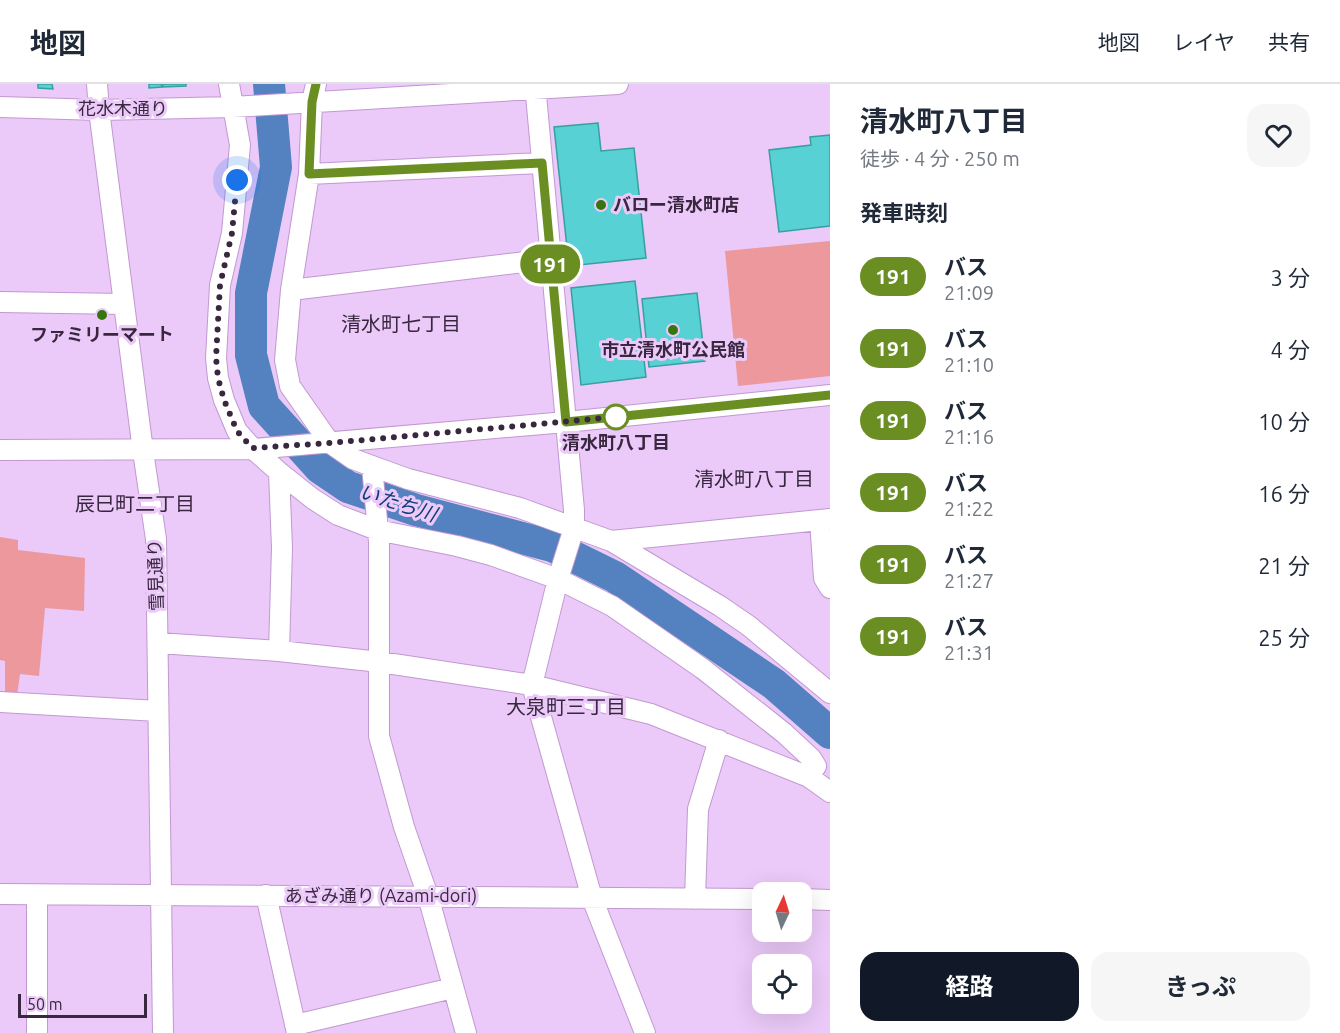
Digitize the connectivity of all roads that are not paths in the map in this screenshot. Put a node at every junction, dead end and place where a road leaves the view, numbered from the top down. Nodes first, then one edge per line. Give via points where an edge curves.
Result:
1 (97, 84) edge
2 (229, 84) edge
3 (618, 84) edge
4 (535, 86) edge
5 (406, 90) edge
6 (309, 96) edge
7 (0, 107) edge
8 (240, 107) junction
9 (99, 110) junction
10 (542, 163) junction
11 (309, 174) junction
12 (550, 259) junction
13 (291, 290) junction
14 (0, 302) edge
15 (124, 304) junction
16 (830, 395) edge
17 (566, 422) junction
18 (330, 443) junction
19 (252, 448) junction
20 (0, 450) edge
21 (143, 451) junction
22 (372, 469) junction
23 (279, 472) junction
24 (825, 519) edge
25 (377, 530) junction
26 (572, 532) junction
27 (611, 542) junction
28 (558, 579) junction
29 (830, 588) edge
30 (158, 643) junction
31 (279, 651) junction
32 (380, 662) junction
33 (532, 685) junction
34 (830, 693) edge
35 (0, 702) edge
36 (158, 711) junction
37 (719, 740) junction
38 (809, 777) junction
39 (830, 792) edge
40 (0, 894) edge
41 (160, 894) junction
42 (266, 895) junction
43 (37, 896) junction
44 (428, 896) junction
45 (592, 898) junction
46 (695, 898) junction
47 (752, 899) edge
48 (812, 899) edge
49 (830, 900) edge
50 (453, 988) junction
51 (296, 1029) edge
52 (37, 1033) edge
53 (163, 1033) edge
54 (466, 1033) edge
55 (645, 1033) edge

1 - 9 street, 雪見通り
2 - 8 street
3 - 4 street
4 - 5 street
4 - 10 street
5 - 6 street
6 - 8 street, 花水木通り
6 - 11 street
7 - 9 street, 花水木通り
8 - 9 street, 花水木通り
8 - 19 street via 232,233 220,285 216,358 224,400 237,431
9 - 15 street, 雪見通り
10 - 11 street
10 - 12 street
11 - 13 street
12 - 13 street
12 - 17 street
13 - 18 street via 285,360 290,386
14 - 15 street
15 - 21 street, 雪見通り
16 - 17 street
17 - 18 street
17 - 26 street via 574,510
18 - 19 street
18 - 22 street
19 - 21 street
19 - 23 street
20 - 21 street
21 - 30 street, 雪見通り via 156,539
22 - 25 street
22 - 26 street via 520,508
23 - 25 street via 338,515
23 - 31 street
24 - 27 street
24 - 29 street via 824,578
25 - 28 street via 491,555
25 - 32 street
26 - 27 street
26 - 28 street
27 - 34 street via 720,606
28 - 33 street
28 - 38 street via 612,606 703,669 811,758 816,766
30 - 31 street
30 - 36 street, 雪見通り
31 - 32 street
32 - 33 street
32 - 44 street via 379,736 404,828
33 - 37 street via 651,714
33 - 45 street
35 - 36 street
36 - 41 street, 雪見通り
37 - 38 street
37 - 46 street via 698,810
38 - 39 street
40 - 43 street, あざみ通り (Azami-dori)
41 - 42 street, あざみ通り (Azami-dori)
41 - 43 street, あざみ通り (Azami-dori)
41 - 53 street, 雪見通り
42 - 44 street, あざみ通り (Azami-dori)
42 - 51 street
43 - 52 street
44 - 45 street, あざみ通り (Azami-dori)
44 - 50 street
45 - 46 street, あざみ通り (Azami-dori)
45 - 55 street
46 - 47 street, あざみ通り (Azami-dori)
48 - 49 street
50 - 51 street
50 - 54 street

